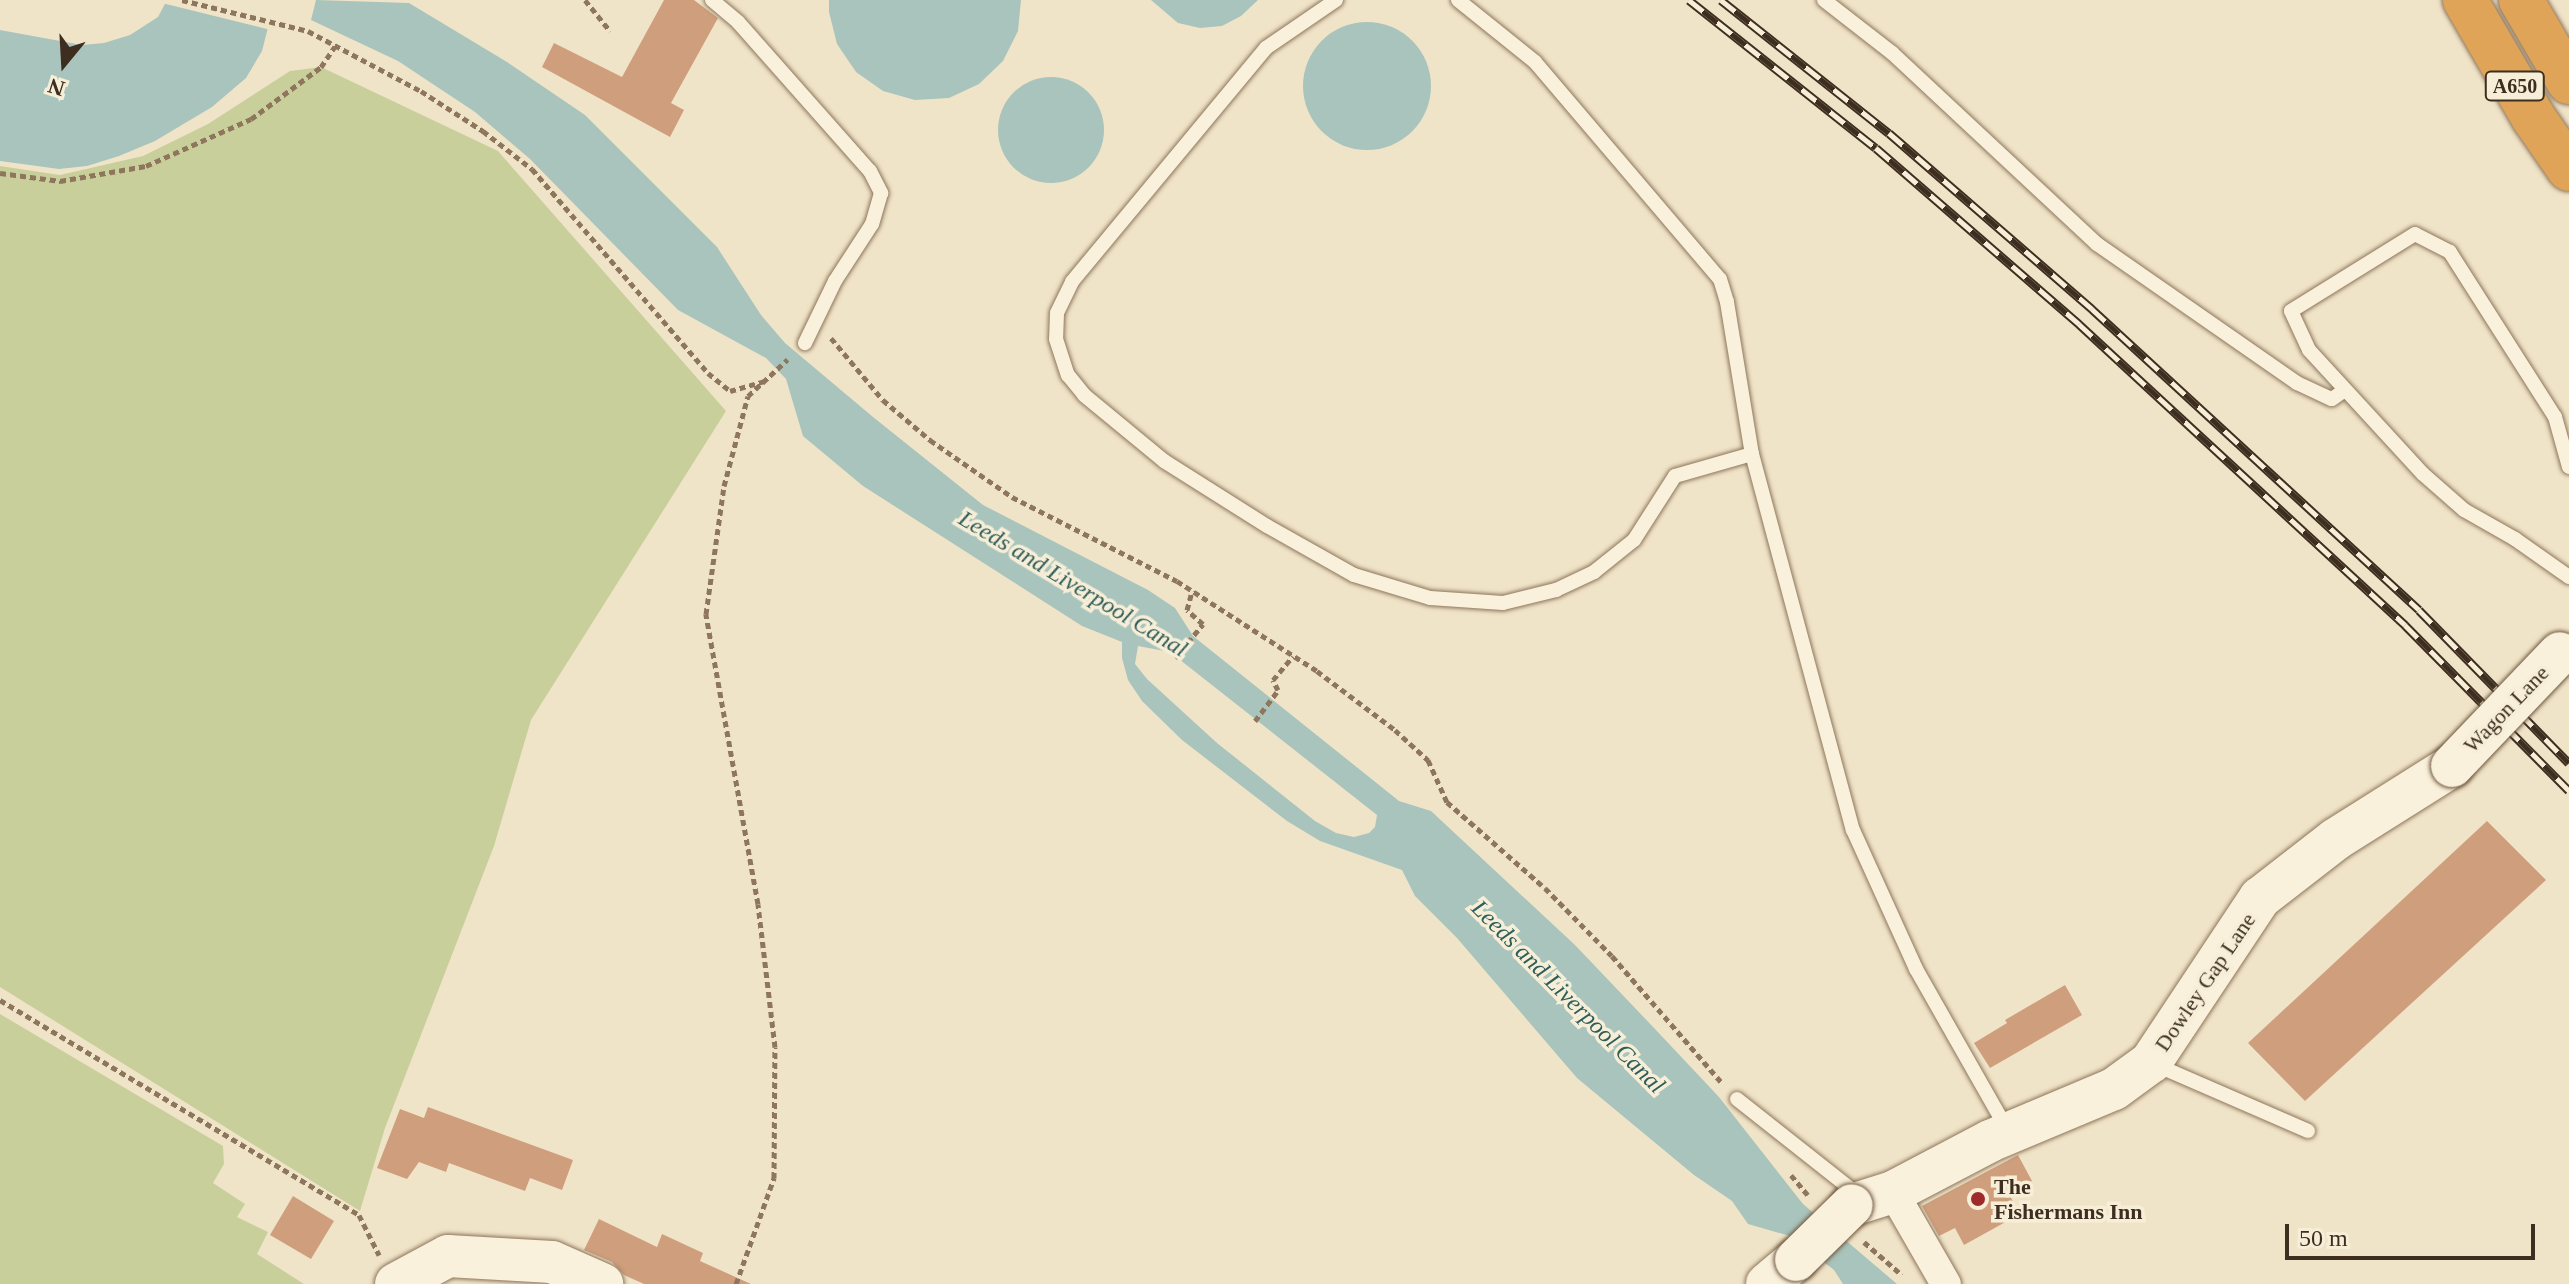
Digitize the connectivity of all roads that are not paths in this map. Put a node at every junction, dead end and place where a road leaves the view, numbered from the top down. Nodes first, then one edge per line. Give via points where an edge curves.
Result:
1 (712, 0) edge
2 (1336, 0) edge
3 (1458, 0) edge
4 (1824, 0) edge
5 (2465, 0) edge
6 (2521, 0) edge
7 (2569, 82) edge
8 (2569, 169) edge
9 (805, 343) road end
10 (2345, 390) junction
11 (1752, 454) junction
12 (2569, 467) edge
13 (2569, 577) edge
14 (2565, 650) edge
15 (2452, 766) joint
16 (2150, 1063) junction
17 (1737, 1099) road end
18 (2308, 1131) dead end
19 (2009, 1133) junction
20 (1869, 1199) junction
21 (388, 1270) edge
22 (1782, 1272) edge
23 (602, 1284) edge
24 (1946, 1284) edge

1 - 9 lane via 738,22 870,171 881,193 872,224 835,281
2 - 11 lane via 1266,48 1072,282 1057,313 1056,339 1068,375 1084,395 1164,461 1267,526 1354,575 1430,598 1503,603 1556,590 1594,572 1634,540 1675,476
3 - 11 lane via 1535,62 1720,279
4 - 10 lane via 1892,53 2097,244 2297,383 2332,399
5 - 8 highway, A650
6 - 7 highway, A650
10 - 12 lane via 2309,350 2291,311 2415,234 2450,252 2555,417
10 - 13 lane via 2464,510
11 - 19 lane via 1853,830 1916,969
14 - 15 street, Wagon Lane, bridge
15 - 16 street, Dowley Gap Lane via 2336,839 2260,898
16 - 18 lane
16 - 19 street, Dowley Gap Lane via 2114,1089
17 - 20 lane
19 - 20 street, Dowley Gap Lane
20 - 22 street, Dowley Gap Lane, bridge
20 - 24 street
21 - 23 street via 448,1256 552,1262

